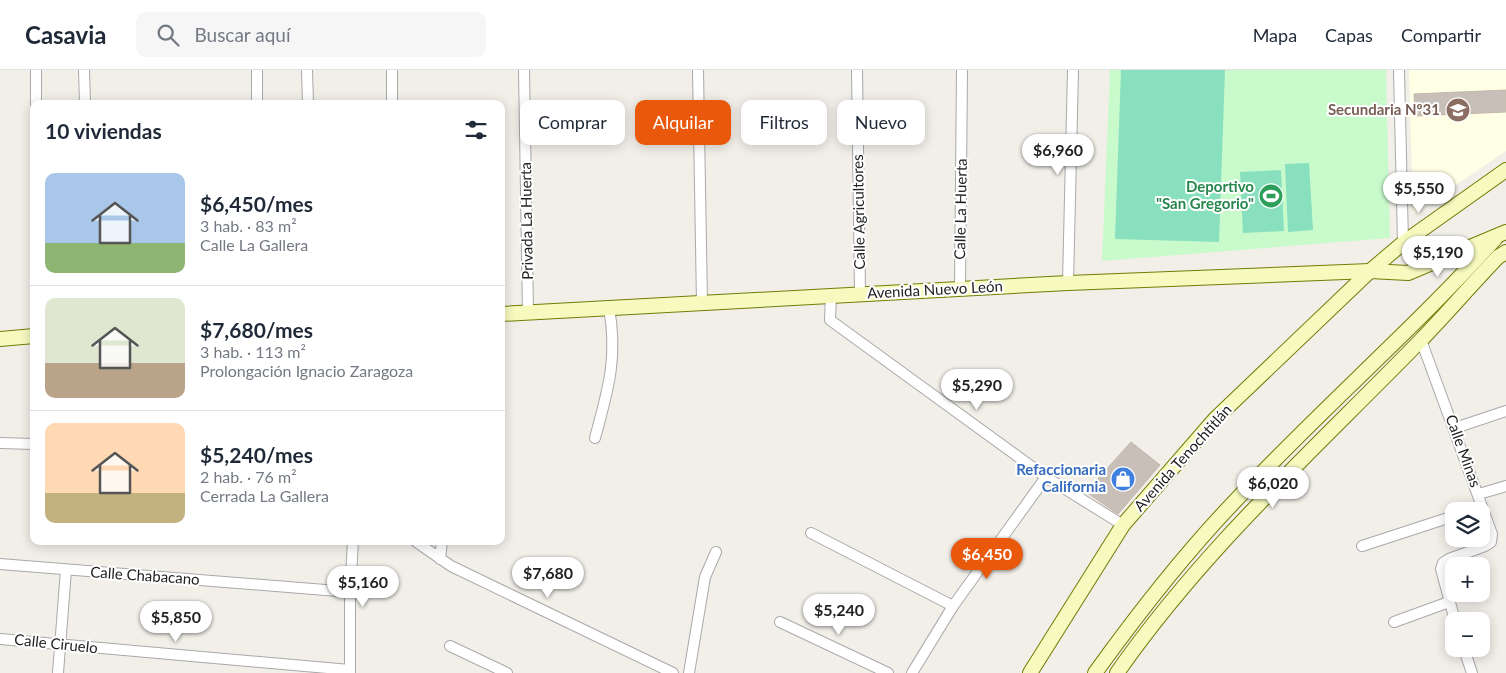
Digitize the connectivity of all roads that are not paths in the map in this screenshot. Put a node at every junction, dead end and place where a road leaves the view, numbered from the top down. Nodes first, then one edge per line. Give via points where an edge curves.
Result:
1 (36, 70) edge
2 (84, 70) edge
3 (257, 70) edge
4 (307, 70) edge
5 (392, 70) edge
6 (524, 70) edge
7 (698, 70) edge
8 (857, 70) edge
9 (962, 70) edge
10 (1073, 70) edge
11 (1399, 70) edge
12 (36, 100) edge
13 (86, 100) edge
14 (257, 100) edge
15 (308, 100) edge
16 (392, 100) edge
17 (1506, 170) edge
18 (1506, 177) edge
19 (1489, 183) junction
20 (1504, 231) edge
21 (1402, 243) junction
22 (1497, 252) edge
23 (1370, 271) junction
24 (1068, 283) junction
25 (960, 288) junction
26 (831, 294) junction
27 (860, 294) junction
28 (702, 303) junction
29 (609, 308) junction
30 (528, 313) junction
31 (505, 314) edge
32 (30, 336) edge
33 (0, 339) edge
34 (1421, 340) junction
35 (1506, 411) edge
36 (1455, 428) junction
37 (595, 438) dead end
38 (0, 443) edge
39 (30, 444) edge
40 (1046, 477) junction
41 (1506, 486) edge
42 (1479, 494) junction
43 (1481, 502) edge
44 (1445, 519) edge
45 (1123, 525) junction
46 (1490, 529) edge
47 (811, 533) dead end
48 (1490, 543) edge
49 (353, 545) edge
50 (421, 545) edge
51 (442, 545) edge
52 (1362, 546) dead end
53 (1484, 547) edge
54 (716, 552) dead end
55 (1459, 557) edge
56 (440, 559) junction
57 (1445, 563) edge
58 (0, 564) edge
59 (66, 570) junction
60 (1445, 586) edge
61 (350, 592) junction
62 (1449, 602) joint
63 (953, 606) junction
64 (1452, 612) edge
65 (780, 622) dead end
66 (1394, 622) dead end
67 (0, 638) edge
68 (60, 645) junction
69 (450, 646) dead end
70 (1467, 657) edge
71 (350, 672) edge
72 (58, 673) edge
73 (507, 673) edge
74 (673, 673) edge
75 (689, 673) edge
76 (888, 673) edge
77 (912, 673) edge
78 (1030, 673) edge
79 (1095, 673) edge
80 (1117, 673) edge
81 (1472, 673) edge

1 - 12 street
2 - 13 street
3 - 14 street
4 - 15 street
5 - 16 street
6 - 30 street, Privada La Huerta
7 - 28 street
8 - 27 street, Calle Agricultores
9 - 25 street, Calle La Huerta
10 - 24 street
11 - 21 street
17 - 19 street
18 - 19 street
19 - 21 street, Avenida Tenochtitlán
20 - 22 street
20 - 23 street, Avenida Nuevo León via 1408,273
21 - 23 street, Avenida Tenochtitlán
22 - 34 street
22 - 79 street via 1459,279 1237,499 1150,597
23 - 24 street, Avenida Nuevo León
23 - 45 street, Avenida Tenochtitlán via 1216,419
24 - 25 street, Avenida Nuevo León
25 - 27 street, Avenida Nuevo León
26 - 27 street, Avenida Nuevo León
26 - 28 street, Avenida Nuevo León
26 - 40 street via 830,320
28 - 29 street, Avenida Nuevo León
29 - 30 street, Avenida Nuevo León
29 - 37 street via 613,361
30 - 31 street, Avenida Nuevo León
32 - 33 street
34 - 36 street, Calle Minas
34 - 80 street via 1216,548 1178,591
35 - 36 street
36 - 42 street, Calle Minas
38 - 39 street
40 - 45 street
40 - 63 street
41 - 42 street
42 - 43 street, Calle Minas
44 - 52 street
45 - 78 street, Avenida Tenochtitlán
46 - 48 street, Calle Minas
47 - 63 street
49 - 61 street
50 - 56 street
51 - 56 street
53 - 55 street, Calle Minas
54 - 75 street via 705,577
56 - 74 street
57 - 60 street, Calle Minas via 1441,569
58 - 59 street, Calle Chabacano
59 - 61 street, Calle Chabacano
59 - 68 street
61 - 71 street
62 - 64 street, Calle Minas
62 - 66 street
63 - 77 street
65 - 76 street
67 - 68 street, Calle Ciruelo
68 - 71 street, Calle Ciruelo
68 - 72 street
69 - 73 street
70 - 81 street

